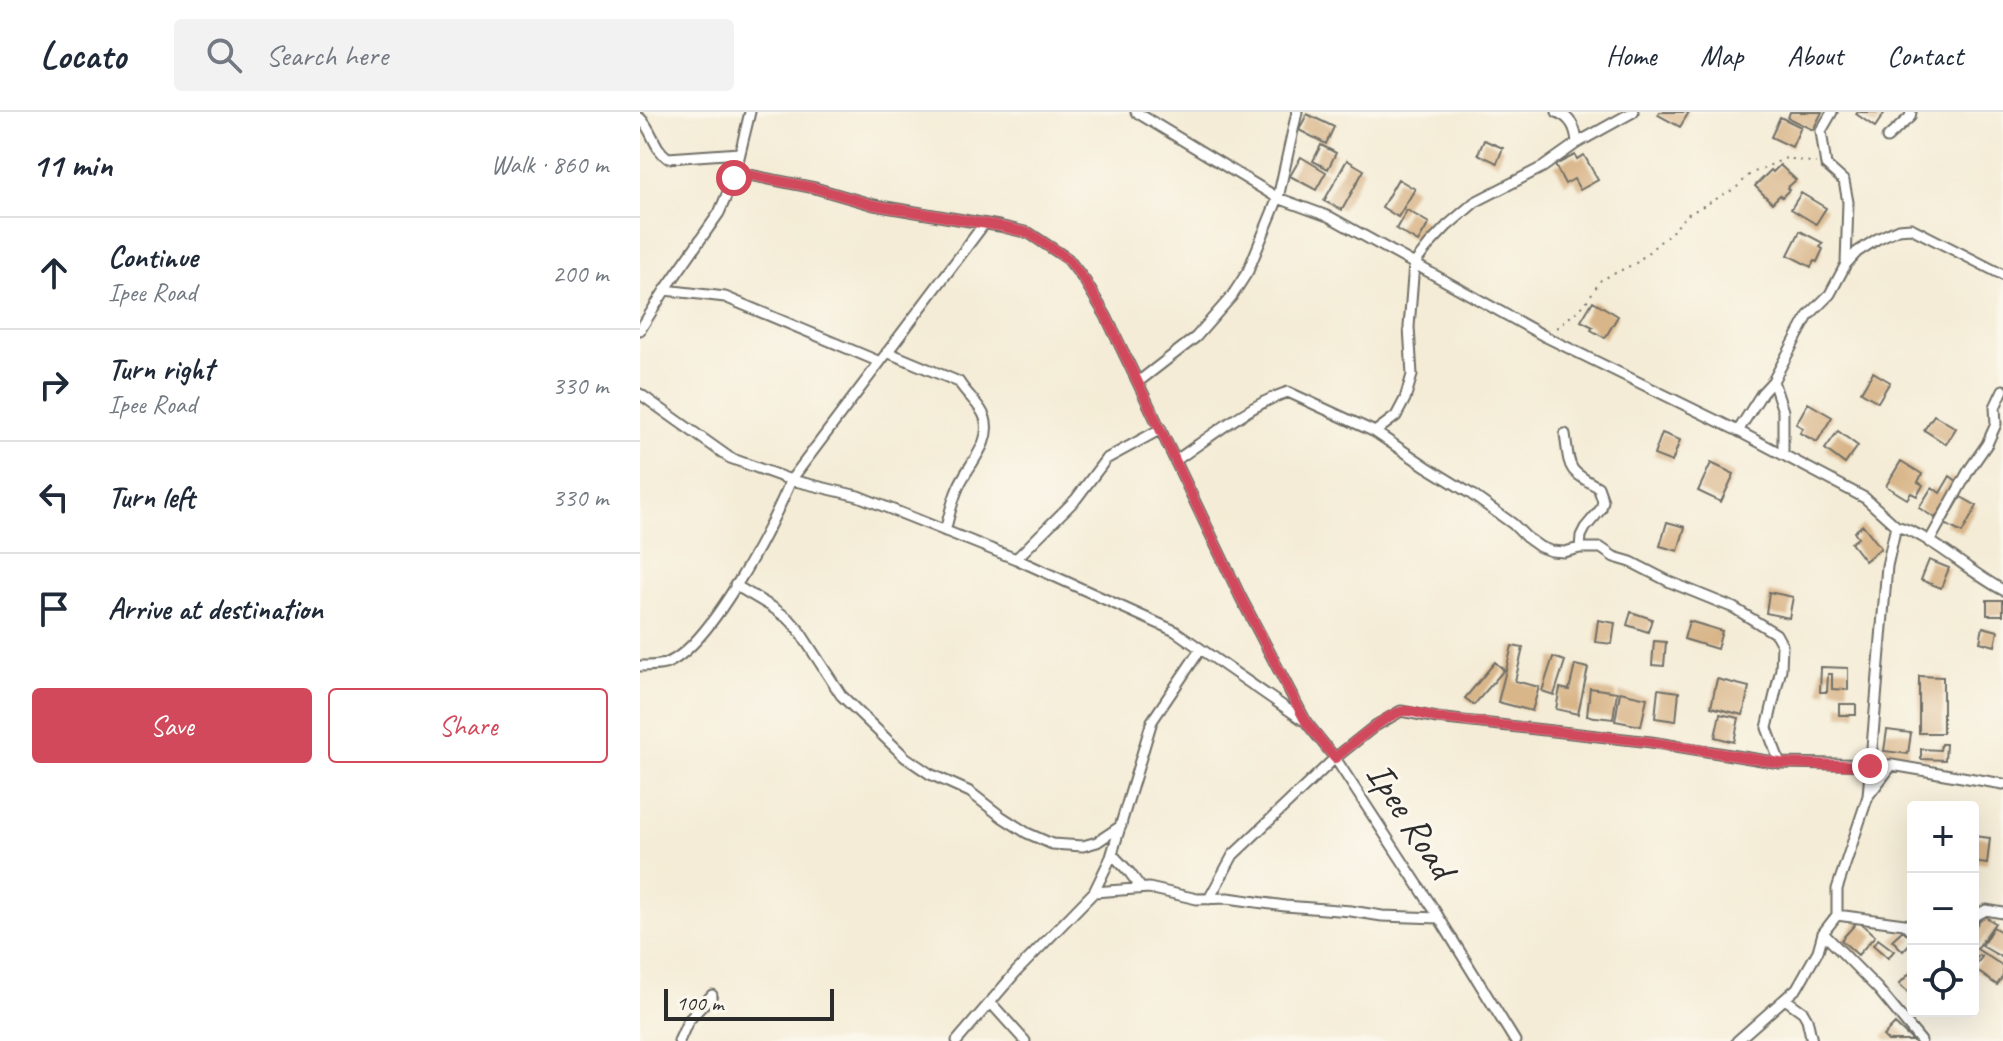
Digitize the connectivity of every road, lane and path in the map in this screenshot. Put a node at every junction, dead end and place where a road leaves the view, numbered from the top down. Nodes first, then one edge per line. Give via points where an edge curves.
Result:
1 (750, 112) edge
2 (1136, 112) edge
3 (1297, 112) edge
4 (1557, 112) edge
5 (1633, 112) edge
6 (1832, 112) edge
7 (1911, 112) edge
8 (640, 118) edge
9 (1887, 138) dead end
10 (1577, 143) junction
11 (740, 153) junction
12 (1826, 165) junction
13 (734, 178) junction
14 (1278, 198) junction
15 (984, 224) junction
16 (1414, 264) junction
17 (1846, 264) junction
18 (2003, 275) edge
19 (665, 290) junction
20 (640, 330) edge
21 (1546, 337) junction
22 (887, 352) junction
23 (880, 362) junction
24 (1773, 381) junction
25 (1138, 382) junction
26 (2003, 390) edge
27 (640, 394) edge
28 (1161, 429) junction
29 (1738, 431) junction
30 (1375, 432) junction
31 (1565, 434) dead end
32 (1783, 455) junction
33 (1175, 461) junction
34 (791, 480) junction
35 (1896, 526) junction
36 (945, 531) junction
37 (1929, 542) junction
38 (1580, 548) junction
39 (1016, 559) junction
40 (735, 585) junction
41 (2003, 590) edge
42 (1200, 650) junction
43 (640, 666) edge
44 (1306, 722) junction
45 (1335, 758) junction
46 (1780, 763) junction
47 (1892, 765) junction
48 (1870, 766) junction
49 (2003, 784) edge
50 (1868, 796) junction
51 (1121, 826) junction
52 (1112, 854) junction
53 (1141, 888) junction
54 (1094, 892) junction
55 (1209, 899) junction
56 (2003, 913) edge
57 (1979, 914) edge
58 (1837, 915) junction
59 (1439, 918) junction
60 (1907, 926) edge
61 (1823, 933) junction
62 (712, 995) dead end
63 (1785, 999) junction
64 (990, 1002) junction
65 (679, 1041) edge
66 (957, 1041) edge
67 (1025, 1041) edge
68 (1515, 1041) edge
69 (1737, 1041) edge
70 (1812, 1041) edge
71 (1921, 1041) edge

1 - 11 street
2 - 14 street
3 - 14 street
4 - 10 street via 1573,124
5 - 10 street
6 - 12 street via 1821,131
7 - 9 street
8 - 11 street via 668,158
10 - 16 street via 1475,202
11 - 13 street
12 - 17 street via 1844,181
12 - 21 path via 1786,158 1750,174 1736,188 1685,216 1636,263 1601,280 1584,305
13 - 15 street, Ipee Road via 749,175
13 - 19 street via 719,213
14 - 16 street via 1330,217
14 - 25 street via 1232,296 1196,337
15 - 22 street
15 - 25 street, Ipee Road via 1029,233 1068,259 1106,316
16 - 21 street
16 - 30 street via 1412,375 1396,416
17 - 18 street via 1877,239 1911,228
17 - 24 street via 1830,294 1808,316
19 - 20 street
19 - 23 street via 725,297
21 - 29 street
22 - 23 street
22 - 36 street via 959,382 985,415 982,448 957,489
23 - 34 street
24 - 29 street
24 - 32 street via 1783,411
25 - 28 street, Ipee Road
26 - 37 street via 1987,444
27 - 34 street via 730,458
28 - 33 street, Ipee Road
28 - 39 street via 1106,459 1076,499
29 - 32 street
30 - 33 street via 1288,392 1247,412
30 - 38 street via 1471,494 1540,547 1564,552
31 - 38 street via 1570,466 1598,487 1603,501 1581,536
32 - 35 street via 1865,498
33 - 44 street, Ipee Road
34 - 36 street via 858,496
34 - 40 street
35 - 37 street
35 - 48 street via 1887,566
36 - 39 street
37 - 41 street
38 - 46 street via 1601,548 1734,608 1776,634 1782,645 1781,669 1767,728
39 - 42 street via 1175,631
40 - 43 street via 690,646 667,663
40 - 51 street via 790,620 841,695 930,774 970,792 1014,825 1052,844 1083,846
42 - 44 street
42 - 51 street via 1152,721
44 - 45 street, Ipee Road
45 - 46 street via 1375,726 1406,711
45 - 55 street via 1233,855
45 - 59 street, Ipee Road
46 - 48 street
47 - 48 street
47 - 49 street
47 - 50 street
48 - 50 street
50 - 58 street via 1837,889
51 - 52 street
52 - 53 street
52 - 54 street
53 - 54 street
53 - 55 street
54 - 64 street
55 - 59 street
56 - 57 street
58 - 60 street
58 - 61 street
59 - 68 street, Ipee Road
61 - 63 street via 1797,988
61 - 71 street
62 - 65 street via 688,1021
63 - 69 street
63 - 70 street via 1803,1012
64 - 66 street
64 - 67 street

